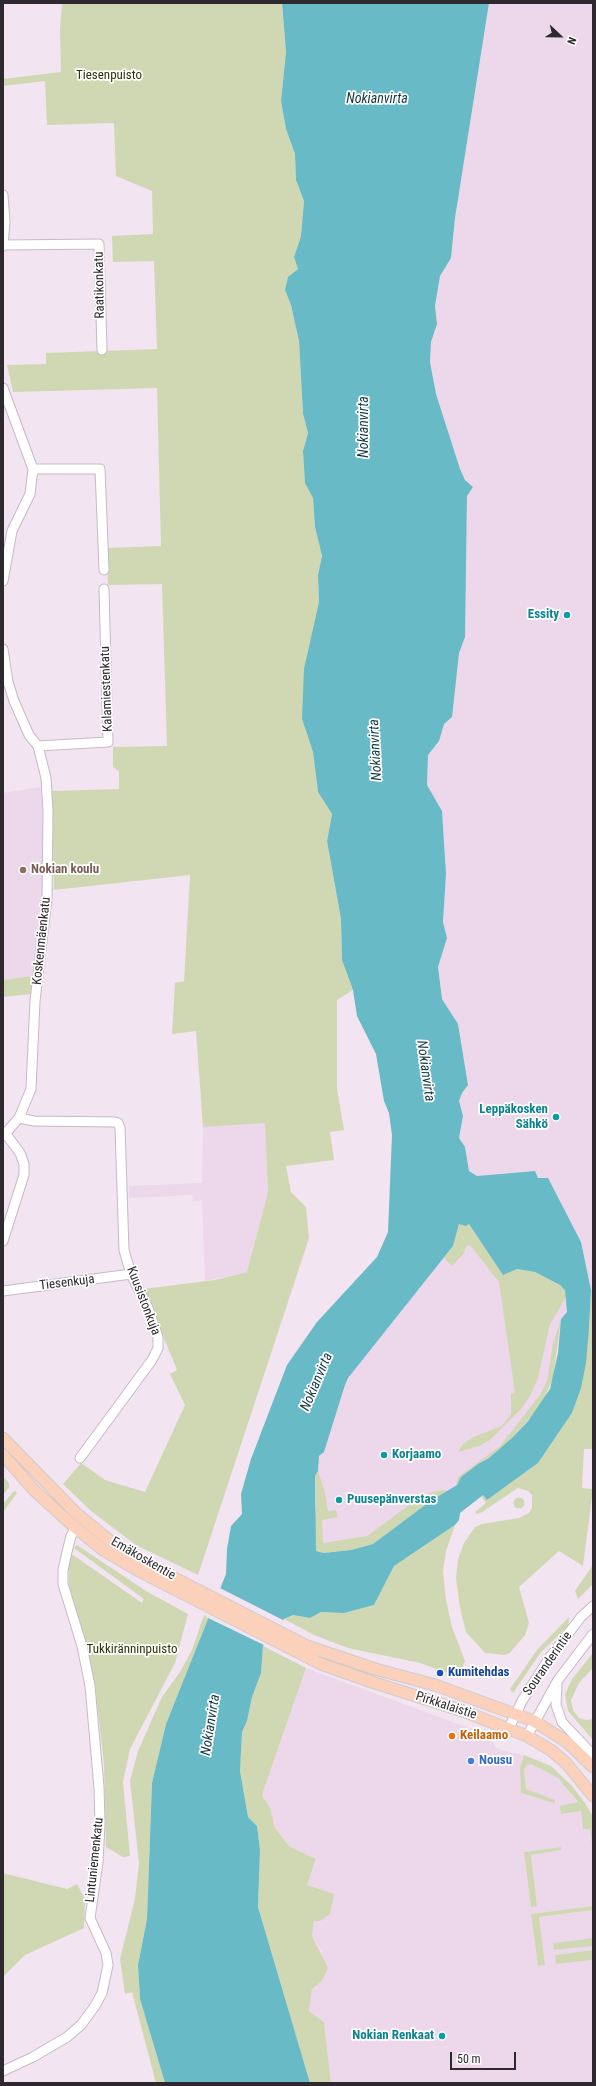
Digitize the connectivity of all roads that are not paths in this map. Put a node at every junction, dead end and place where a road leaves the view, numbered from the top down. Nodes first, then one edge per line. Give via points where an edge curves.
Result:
1 (3, 195) edge
2 (3, 245) edge
3 (102, 350) dead end
4 (3, 388) edge
5 (33, 469) junction
6 (3, 529) edge
7 (12, 531) junction
8 (104, 570) dead end
9 (3, 581) edge
10 (104, 589) dead end
11 (3, 649) edge
12 (38, 746) junction
13 (19, 1118) junction
14 (4, 1135) edge
15 (3, 1241) edge
16 (131, 1274) junction
17 (3, 1291) edge
18 (3, 1438) edge
19 (3, 1456) edge
20 (80, 1458) dead end
21 (76, 1528) junction
22 (191, 1592) junction
23 (593, 1606) edge
24 (593, 1634) edge
25 (305, 1650) junction
26 (558, 1680) junction
27 (516, 1714) junction
28 (534, 1722) junction
29 (509, 1728) junction
30 (527, 1736) junction
31 (593, 1755) edge
32 (593, 1767) edge
33 (593, 1796) edge
34 (3, 2071) edge

1 - 2 street
2 - 3 street, Raatikonkatu via 99,244
4 - 5 street
5 - 7 street via 30,494
5 - 8 street via 100,469
6 - 7 street
7 - 9 street
10 - 12 street, Kalamiestenkatu via 108,742
11 - 12 street, Koskenmäenkatu via 14,701 29,735
12 - 13 street, Koskenmäenkatu via 46,778 47,898 35,1001 31,1089
13 - 14 street, Koskenmäenkatu
13 - 16 street, Kuusistonkuja via 34,1121 118,1123 123,1191 122,1239
14 - 15 street via 20,1153 24,1175
16 - 17 street, Tiesenkuja
16 - 20 street, Kuusistonkuja via 155,1326 158,1348 152,1360
18 - 22 main road, Emäkoskentie via 87,1523 115,1545
19 - 21 main road, Emäkoskentie
21 - 22 main road, Emäkoskentie via 103,1550 136,1570
21 - 34 street, Lintuniemenkatu via 67,1552 63,1584 82,1646 90,1686 100,1824 98,1862 90,1918 106,1953 108,1965 95,2006 81,2026 33,2057
22 - 25 main road, Emäkoskentie
23 - 27 street, Souranderintie via 550,1658
24 - 26 street, Souranderintie
25 - 27 main road, Pirkkalaistie via 435,1685
25 - 29 main road, Pirkkalaistie via 369,1681
26 - 28 street, Souranderintie
26 - 31 street via 556,1700 560,1718
27 - 28 main road, Pirkkalaistie
27 - 29 street, Souranderintie
28 - 30 street, Souranderintie
28 - 32 main road, Pirkkalaistie via 567,1742
29 - 30 main road, Pirkkalaistie
30 - 33 main road, Pirkkalaistie via 566,1763

